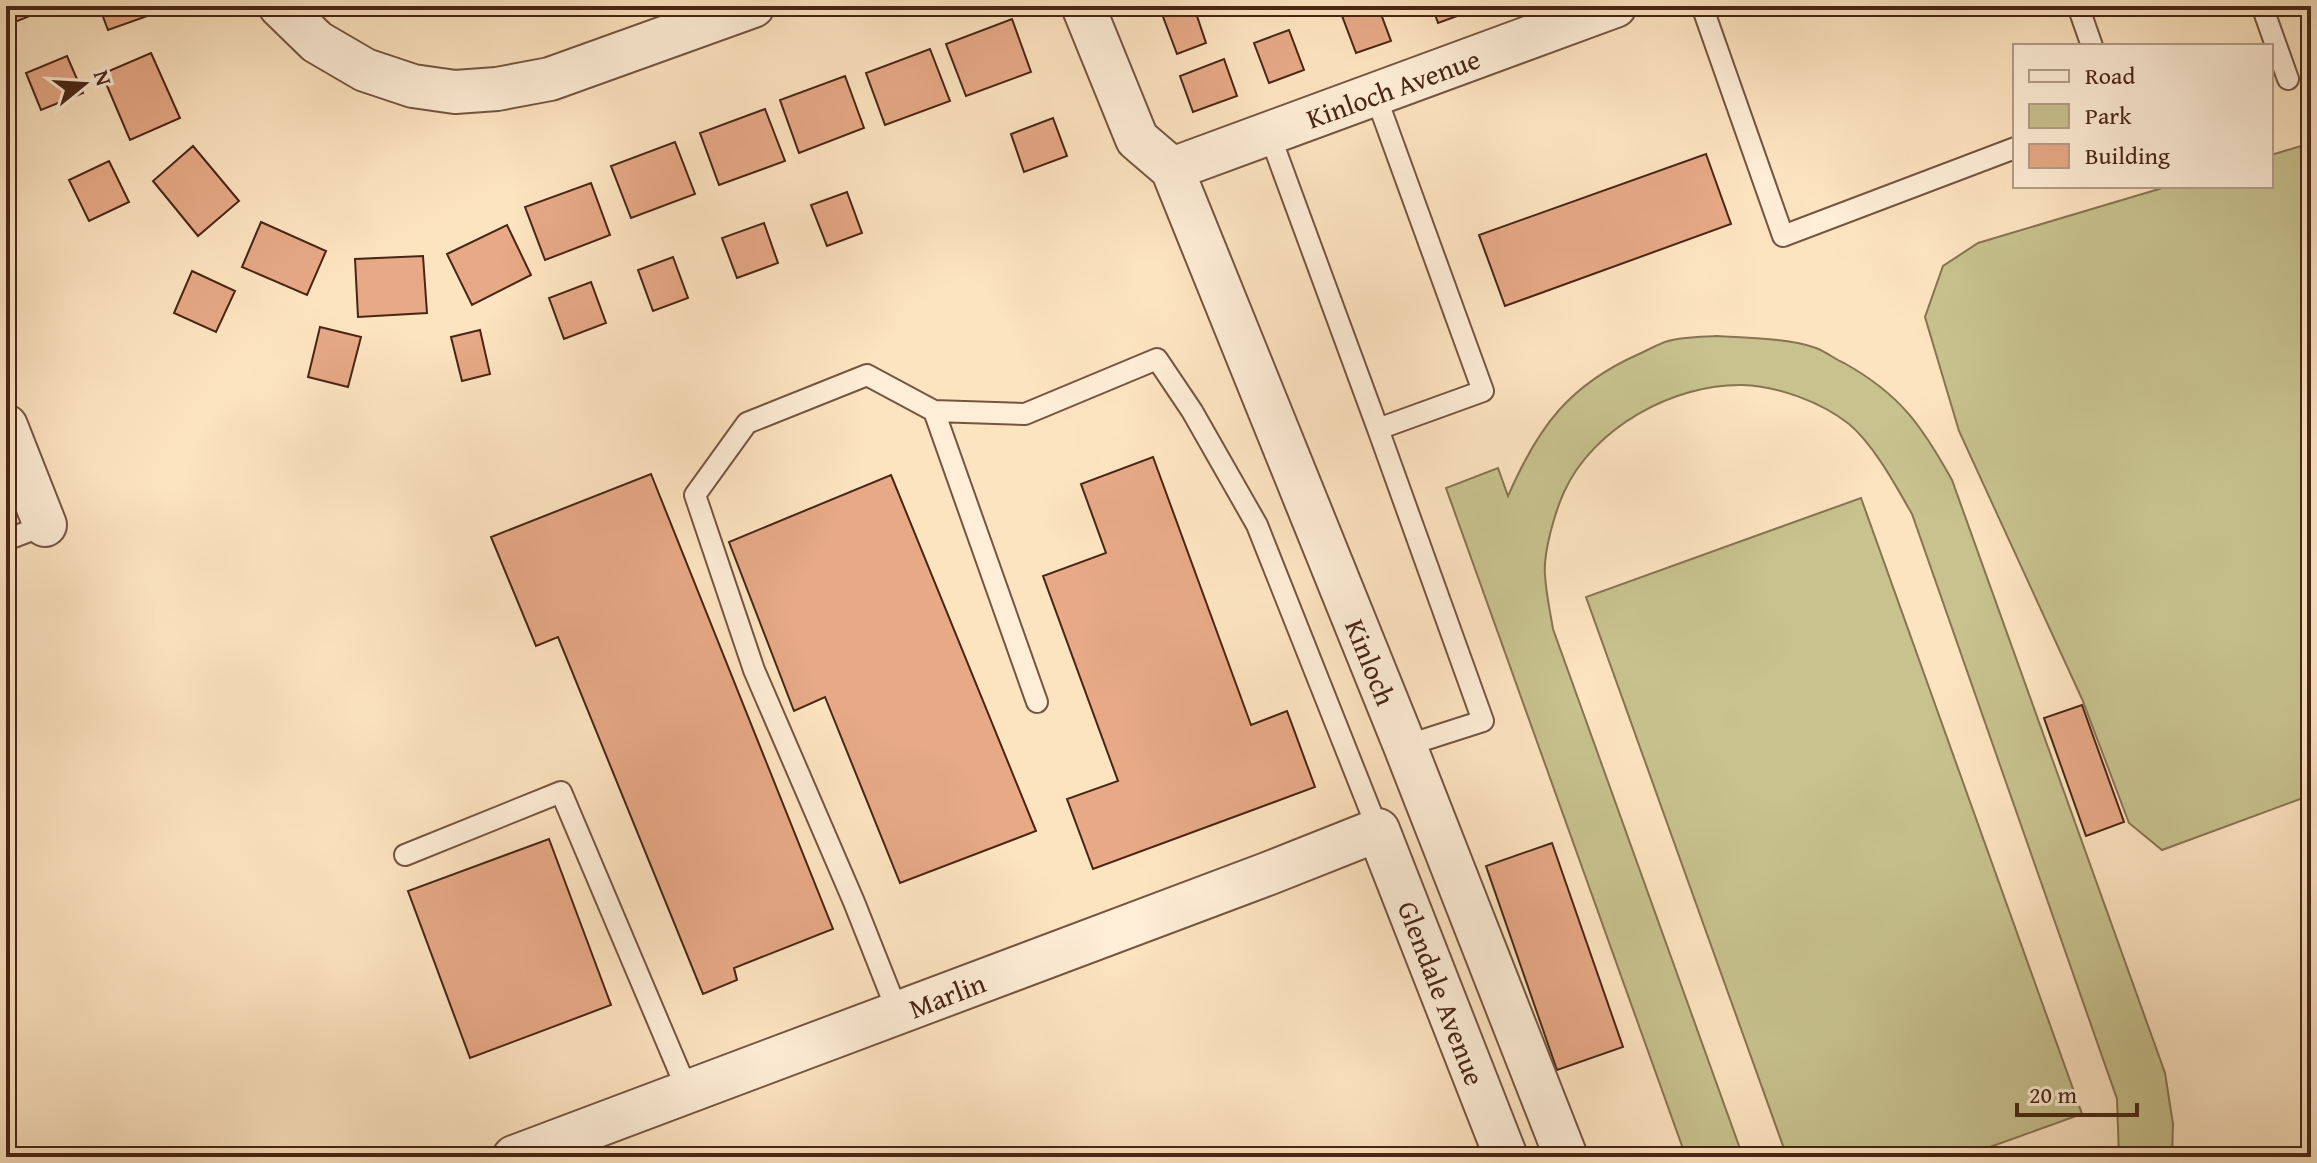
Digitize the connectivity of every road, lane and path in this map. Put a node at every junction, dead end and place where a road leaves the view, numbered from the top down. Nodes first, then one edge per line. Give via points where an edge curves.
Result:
1 (280, 6) edge
2 (753, 6) edge
3 (1083, 6) edge
4 (1615, 6) edge
5 (1702, 6) edge
6 (2078, 6) edge
7 (2262, 6) edge
8 (2091, 44) edge
9 (2288, 79) dead end
10 (1375, 94) junction
11 (1269, 133) junction
12 (2013, 149) edge
13 (1172, 169) junction
14 (934, 411) junction
15 (6, 426) edge
16 (1378, 429) junction
17 (45, 525) joint
18 (6, 540) edge
19 (1037, 702) dead end
20 (1405, 746) junction
21 (1378, 830) junction
22 (405, 855) dead end
23 (898, 1013) junction
24 (688, 1092) junction
25 (514, 1157) edge
26 (1506, 1157) edge
27 (1566, 1157) edge

1 - 2 street via 317,42 365,70 413,86 455,92 550,79
3 - 13 street via 1137,139
4 - 10 street, Kinloch Avenue
5 - 12 lane via 1783,236
6 - 8 lane
7 - 9 lane
10 - 11 street, Kinloch Avenue
10 - 16 lane via 1483,391
11 - 13 street, Kinloch Avenue
11 - 16 lane
13 - 20 street, Kinloch
14 - 19 lane
14 - 21 lane via 1025,414 1157,359 1257,525
14 - 23 lane via 867,375 747,423 695,495 754,670
15 - 17 street
16 - 20 lane via 1483,721
17 - 18 lane
20 - 27 street, Kinloch
21 - 23 street, Marlin
21 - 26 street, Glendale Avenue
22 - 24 lane via 561,792
23 - 24 street, Marlin
24 - 25 street, Marlin

